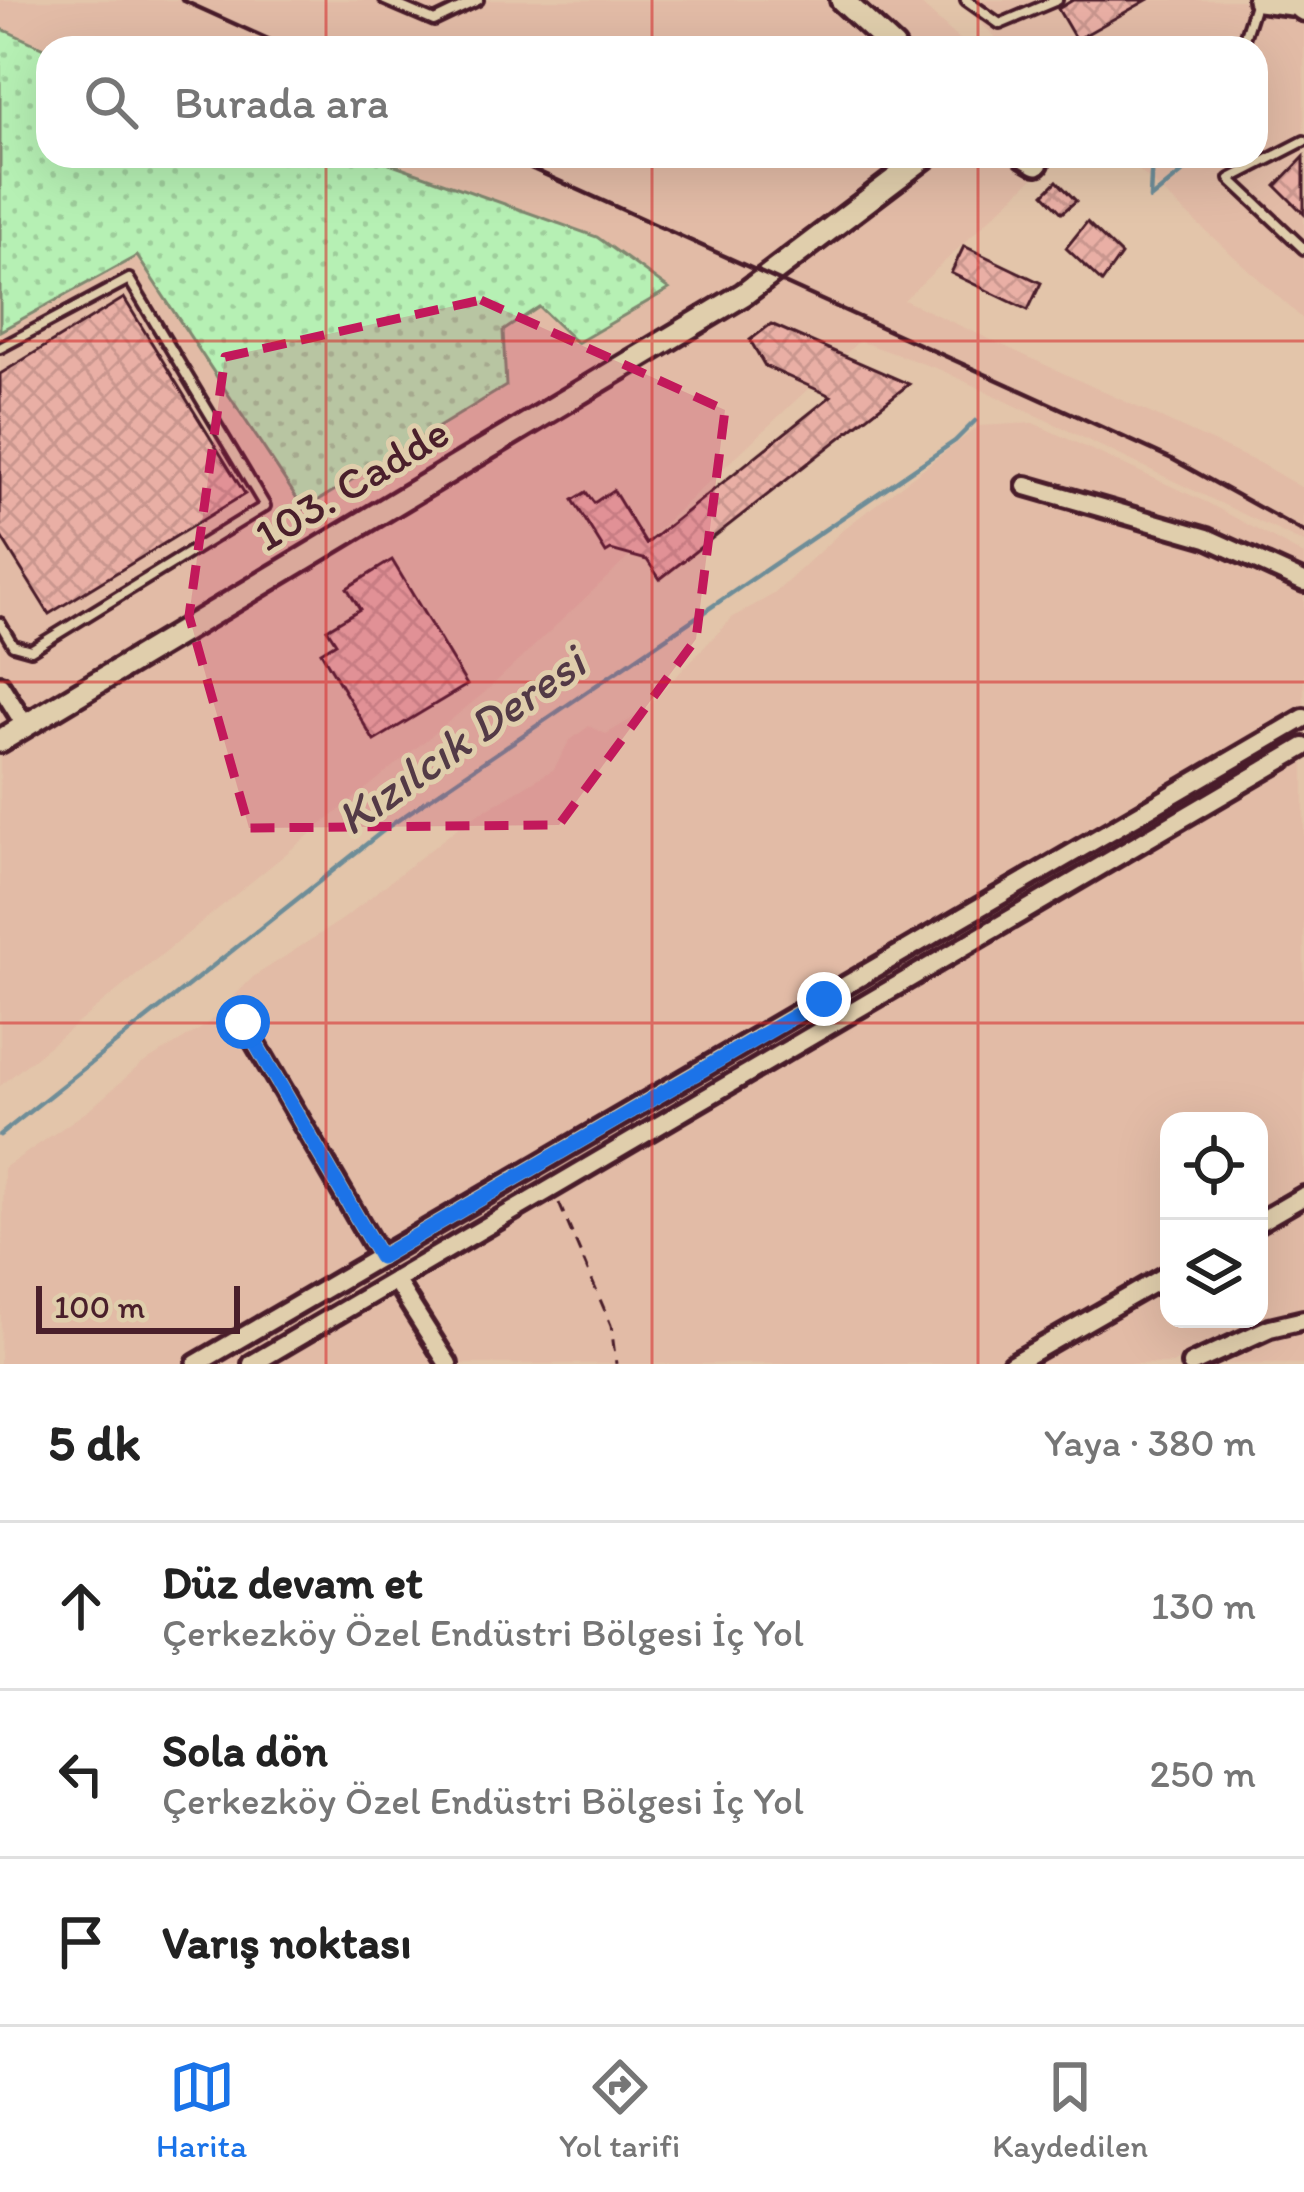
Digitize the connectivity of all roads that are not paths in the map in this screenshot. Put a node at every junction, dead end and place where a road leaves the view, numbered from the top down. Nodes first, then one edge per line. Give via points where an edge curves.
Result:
1 (385, 0) edge
2 (478, 0) edge
3 (842, 0) edge
4 (966, 0) edge
5 (1057, 0) edge
6 (1258, 0) edge
7 (1299, 4) edge
8 (881, 36) edge
9 (1245, 36) edge
10 (1304, 141) edge
11 (1268, 159) edge
12 (910, 168) edge
13 (1251, 168) edge
14 (1304, 249) edge
15 (0, 348) edge
16 (1026, 486) dead end
17 (1304, 581) edge
18 (0, 623) edge
19 (0, 685) edge
20 (1304, 718) edge
21 (25, 724) junction
22 (0, 740) edge
23 (1304, 747) edge
24 (243, 1022) dead end
25 (1304, 1196) edge
26 (1262, 1220) edge
27 (380, 1257) junction
28 (1160, 1279) edge
29 (395, 1280) junction
30 (1304, 1320) edge
31 (196, 1364) edge
32 (252, 1364) edge
33 (448, 1364) edge
34 (1012, 1364) edge
35 (1191, 1364) edge

1 - 2 lane via 434,21
3 - 8 street
4 - 5 lane via 1000,24
6 - 7 street
6 - 9 lane
10 - 11 lane
12 - 21 street, 103. Cadde via 744,293
13 - 14 lane via 1230,179
15 - 18 lane via 129,280 266,506 31,650 13,645
16 - 17 street via 1207,538
19 - 21 street
20 - 27 street
21 - 22 street, 103. Cadde
23 - 29 street
24 - 27 street
25 - 26 street
27 - 31 street
28 - 34 street
29 - 32 street
29 - 33 street
30 - 35 street

